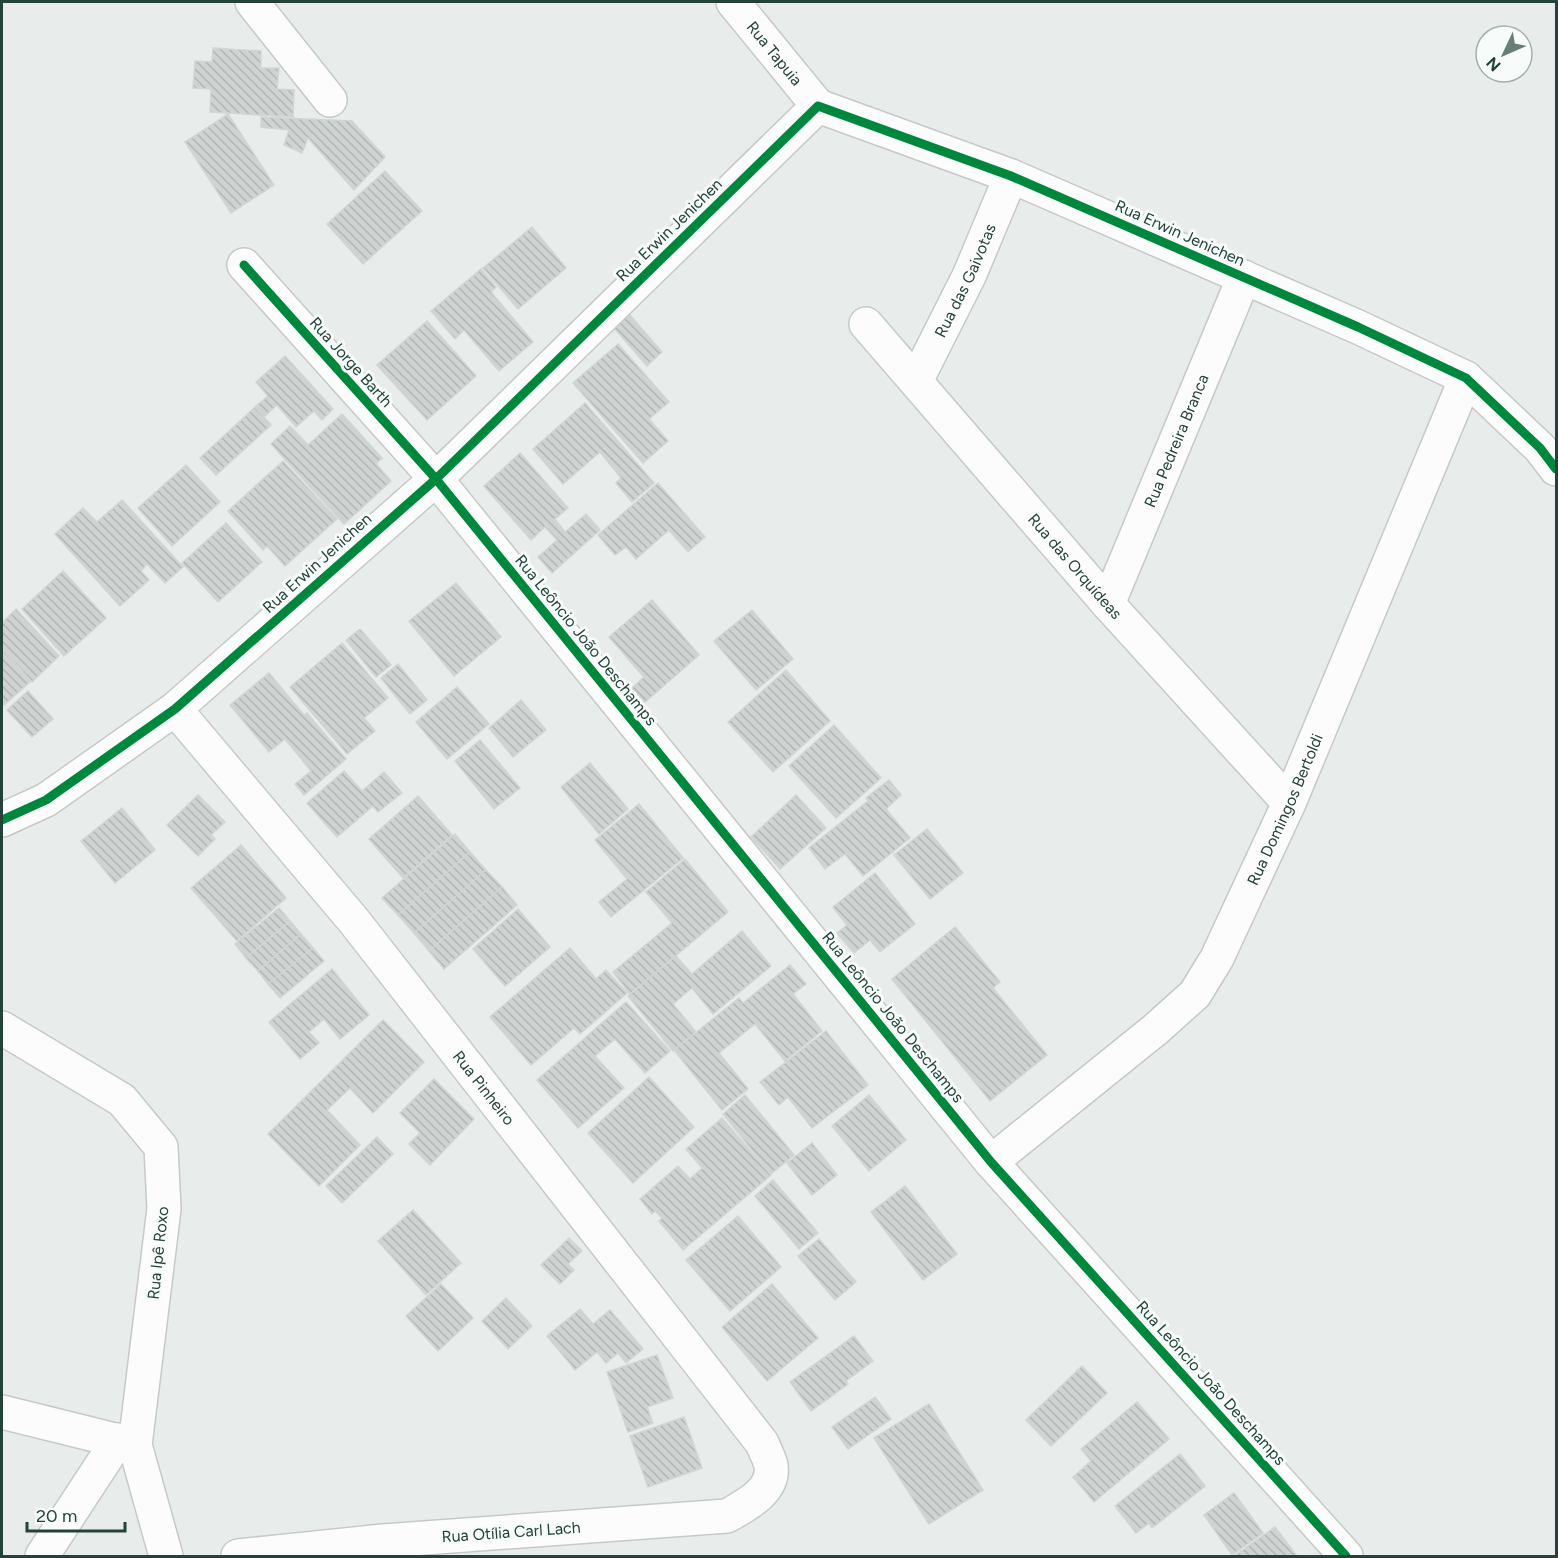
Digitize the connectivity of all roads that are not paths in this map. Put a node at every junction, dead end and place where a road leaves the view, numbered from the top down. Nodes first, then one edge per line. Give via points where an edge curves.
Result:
1 (252, 2) edge
2 (732, 2) edge
3 (330, 100) dead end
4 (818, 106) junction
5 (1011, 176) junction
6 (244, 265) dead end
7 (1244, 277) junction
8 (866, 324) dead end
9 (1466, 378) junction
10 (916, 381) junction
11 (1557, 469) edge
12 (436, 479) junction
13 (1108, 604) junction
14 (175, 709) junction
15 (1289, 803) junction
16 (2, 820) edge
17 (2, 1028) edge
18 (991, 1162) junction
19 (2, 1412) edge
20 (126, 1442) junction
21 (771, 1480) joint
22 (42, 1557) edge
23 (165, 1557) edge
24 (238, 1557) edge
25 (1346, 1557) edge

1 - 3 street
2 - 4 street, Rua Tapuia
4 - 5 street, Rua Erwin Jenichen
4 - 12 street, Rua Erwin Jenichen
5 - 7 street, Rua Erwin Jenichen
5 - 10 street, Rua das Gaivotas via 969,276
6 - 12 street, Rua Jorge Barth
7 - 9 street, Rua Erwin Jenichen
7 - 13 street, Rua Pedreira Branca
8 - 10 street, Rua das Orquídeas
9 - 11 street, Rua Erwin Jenichen
9 - 15 street, Rua Domingos Bertoldi
10 - 13 street, Rua das Orquídeas
12 - 14 street, Rua Erwin Jenichen
12 - 18 street, Rua Leôncio João Deschamps
13 - 15 street, Rua das Orquídeas
14 - 16 street, Rua Erwin Jenichen via 46,800
14 - 21 street, Rua Pinheiro via 354,921 762,1443 771,1465
15 - 18 street, Rua Domingos Bertoldi via 1217,958 1195,994
17 - 20 street, Rua Ipê Roxo via 122,1100 161,1147 164,1209
18 - 25 street, Rua Leôncio João Deschamps
19 - 20 street
20 - 22 street
20 - 23 street, Rua Ipê Roxo
21 - 24 street, Rua Otília Carl Lach via 755,1500 727,1516 383,1541

